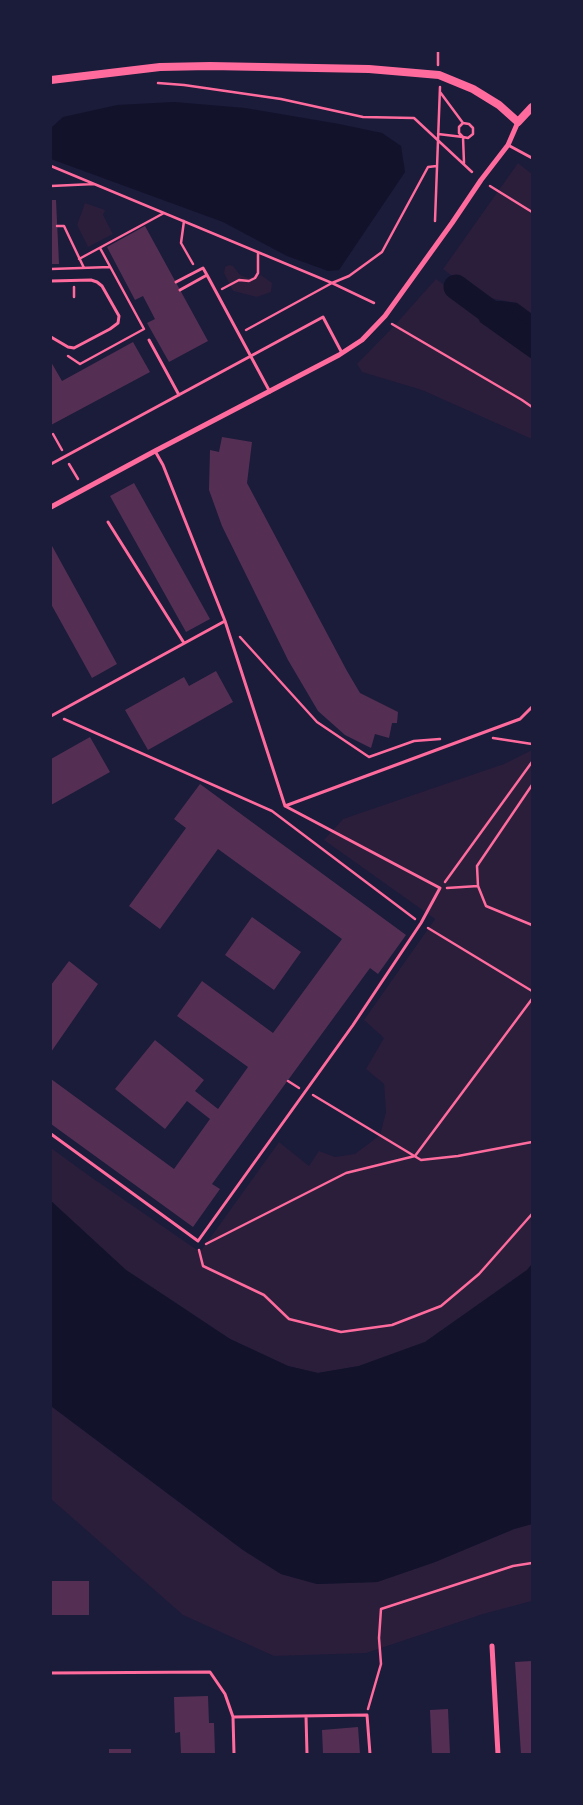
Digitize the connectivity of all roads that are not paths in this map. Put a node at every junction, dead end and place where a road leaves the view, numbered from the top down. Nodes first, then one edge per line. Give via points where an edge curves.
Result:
1 (51, 80) edge
2 (532, 107) edge
3 (518, 122) junction
4 (508, 145) junction
5 (532, 158) edge
6 (207, 275) junction
7 (51, 281) edge
8 (176, 282) dead end
9 (180, 290) dead end
10 (51, 337) edge
11 (149, 340) dead end
12 (342, 353) junction
13 (251, 356) junction
14 (270, 392) junction
15 (179, 395) junction
16 (155, 451) junction
17 (51, 464) edge
18 (51, 507) edge
19 (108, 522) dead end
20 (226, 621) junction
21 (184, 643) junction
22 (532, 707) edge
23 (52, 715) edge
24 (285, 806) junction
25 (51, 1134) edge
26 (492, 1646) dead end
27 (51, 1673) edge
28 (306, 1716) junction
29 (233, 1717) junction
30 (234, 1754) edge
31 (307, 1754) edge
32 (370, 1754) edge
33 (498, 1754) edge

1 - 3 street via 160,67 210,66 369,69 439,75 473,89
2 - 3 street
3 - 4 street
4 - 5 lane
4 - 12 street via 384,316 362,340
6 - 8 lane via 202,268
6 - 9 lane
6 - 13 lane
7 - 10 lane via 97,282 119,316 118,322 110,329 74,348
11 - 15 lane
12 - 13 lane via 323,317
12 - 14 street
13 - 14 lane
13 - 15 lane
14 - 16 street
15 - 17 lane
16 - 18 street
16 - 20 lane
19 - 21 lane
20 - 21 lane
20 - 24 lane
21 - 23 lane
22 - 24 lane via 520,719
24 - 25 lane via 440,888 360,1016 198,1241
26 - 33 street
27 - 29 lane via 210,1672 225,1694
28 - 29 lane
28 - 31 lane
28 - 32 lane via 367,1715
29 - 30 lane

